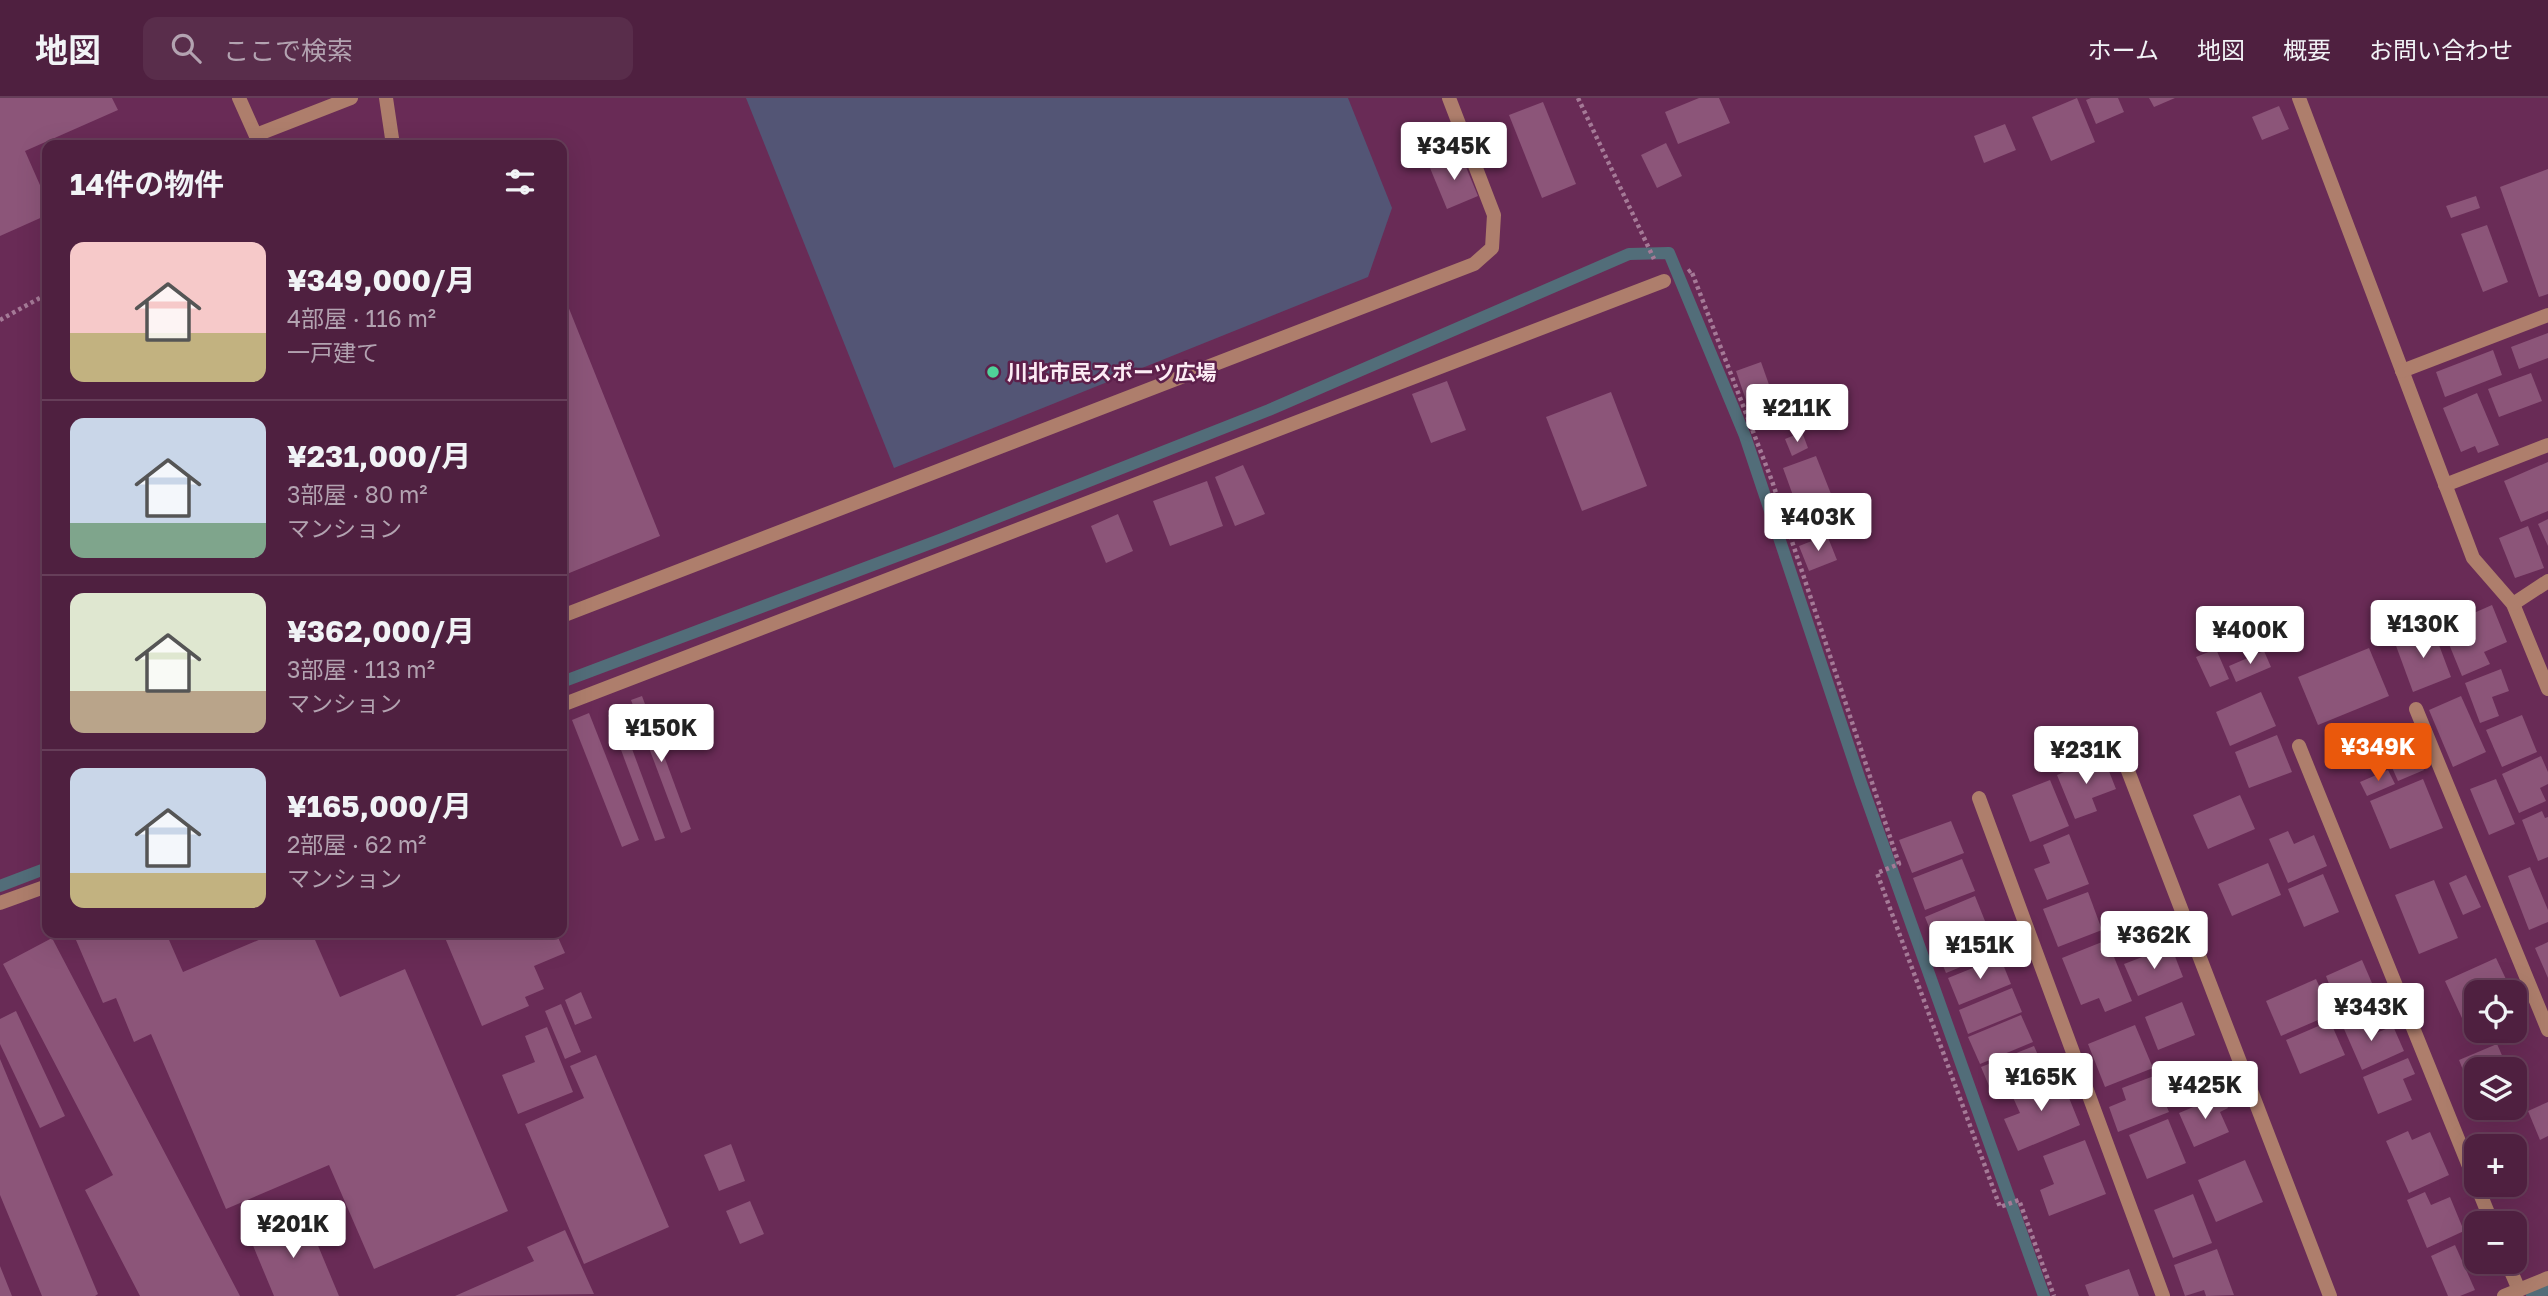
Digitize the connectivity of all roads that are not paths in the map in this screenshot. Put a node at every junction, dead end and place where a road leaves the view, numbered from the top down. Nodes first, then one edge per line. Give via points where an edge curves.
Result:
1 (239, 98) edge
2 (351, 98) edge
3 (386, 98) edge
4 (1449, 98) edge
5 (2299, 98) edge
6 (258, 140) edge
7 (392, 140) edge
8 (1664, 281) dead end
9 (2548, 315) edge
10 (2402, 371) junction
11 (2548, 445) edge
12 (2445, 485) junction
13 (2548, 581) edge
14 (2513, 604) junction
15 (567, 614) edge
16 (2548, 689) edge
17 (567, 703) edge
18 (2416, 709) dead end
19 (2299, 746) dead end
20 (2125, 762) dead end
21 (1979, 798) dead end
22 (42, 888) edge
23 (0, 903) edge
24 (2548, 1030) edge
25 (2487, 1211) edge
26 (2512, 1274) edge
27 (2548, 1278) edge
28 (2519, 1290) junction
29 (2163, 1296) edge
30 (2330, 1296) edge
31 (2504, 1296) edge

1 - 6 street
2 - 6 street
3 - 7 street
4 - 15 street via 1494,215 1492,248 1474,264
5 - 10 street
8 - 17 street
9 - 10 street
10 - 12 street
11 - 12 street
12 - 14 street via 2473,558
13 - 14 street
14 - 16 street
18 - 24 street
19 - 25 street
20 - 30 street
21 - 29 street
22 - 23 street
26 - 28 street
27 - 28 street
28 - 31 street

